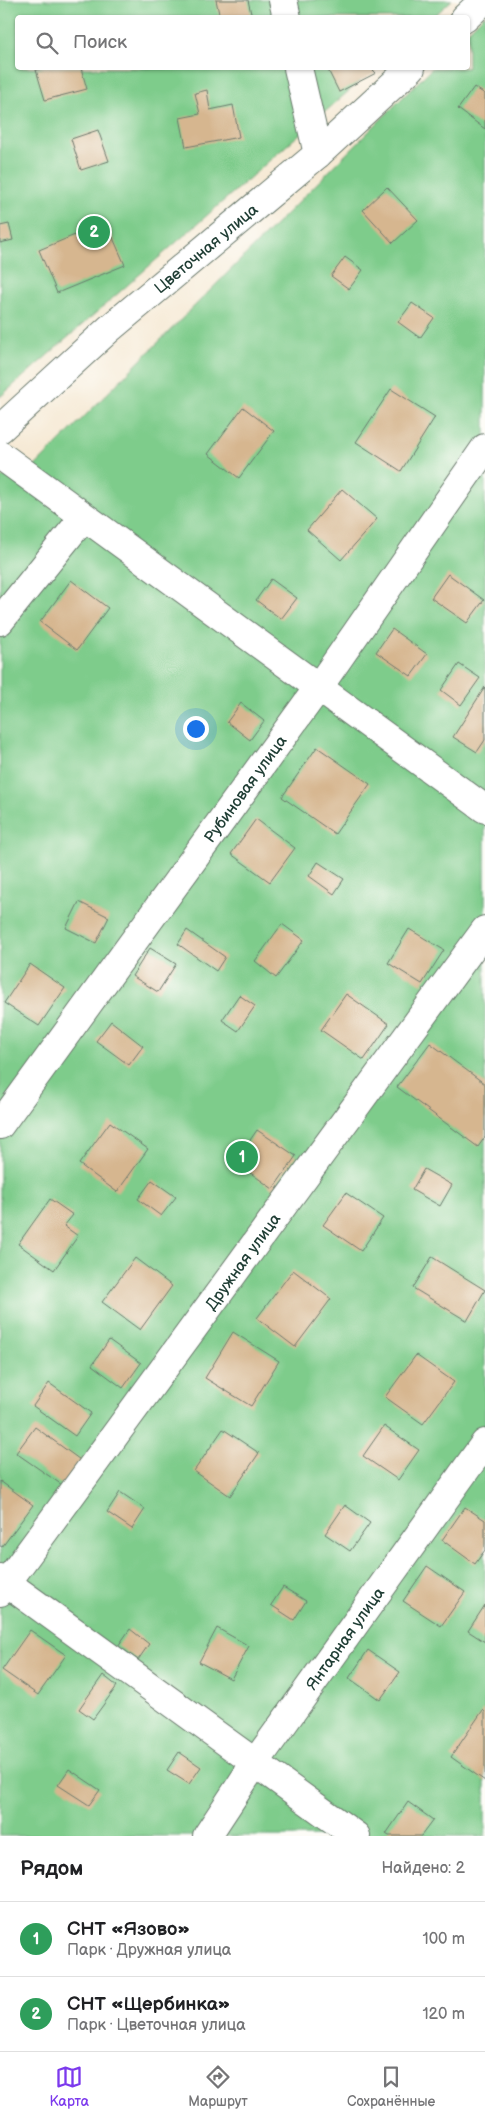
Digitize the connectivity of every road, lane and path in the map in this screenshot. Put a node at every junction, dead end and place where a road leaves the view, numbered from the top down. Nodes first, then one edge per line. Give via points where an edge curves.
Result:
1 (283, 0) edge
2 (484, 0) edge
3 (286, 15) edge
4 (468, 15) edge
5 (298, 70) edge
6 (409, 70) edge
7 (318, 154) junction
8 (0, 429) edge
9 (485, 448) edge
10 (0, 455) edge
11 (84, 517) junction
12 (0, 621) edge
13 (318, 688) junction
14 (485, 809) edge
15 (485, 930) edge
16 (0, 1126) edge
17 (485, 1443) edge
18 (2, 1584) edge
19 (255, 1763) junction
20 (207, 1836) edge
21 (356, 1836) edge

1 - 3 street
2 - 4 street
5 - 7 street
6 - 7 street, Цветочная улица
7 - 8 street, Цветочная улица via 109,329
9 - 13 street, Рубиновая улица
10 - 11 street
11 - 12 street
11 - 13 street
13 - 14 street
13 - 16 street, Рубиновая улица
15 - 18 street, Дружная улица
17 - 19 street, Янтарная улица
18 - 19 street
19 - 20 street, Янтарная улица
19 - 21 street

